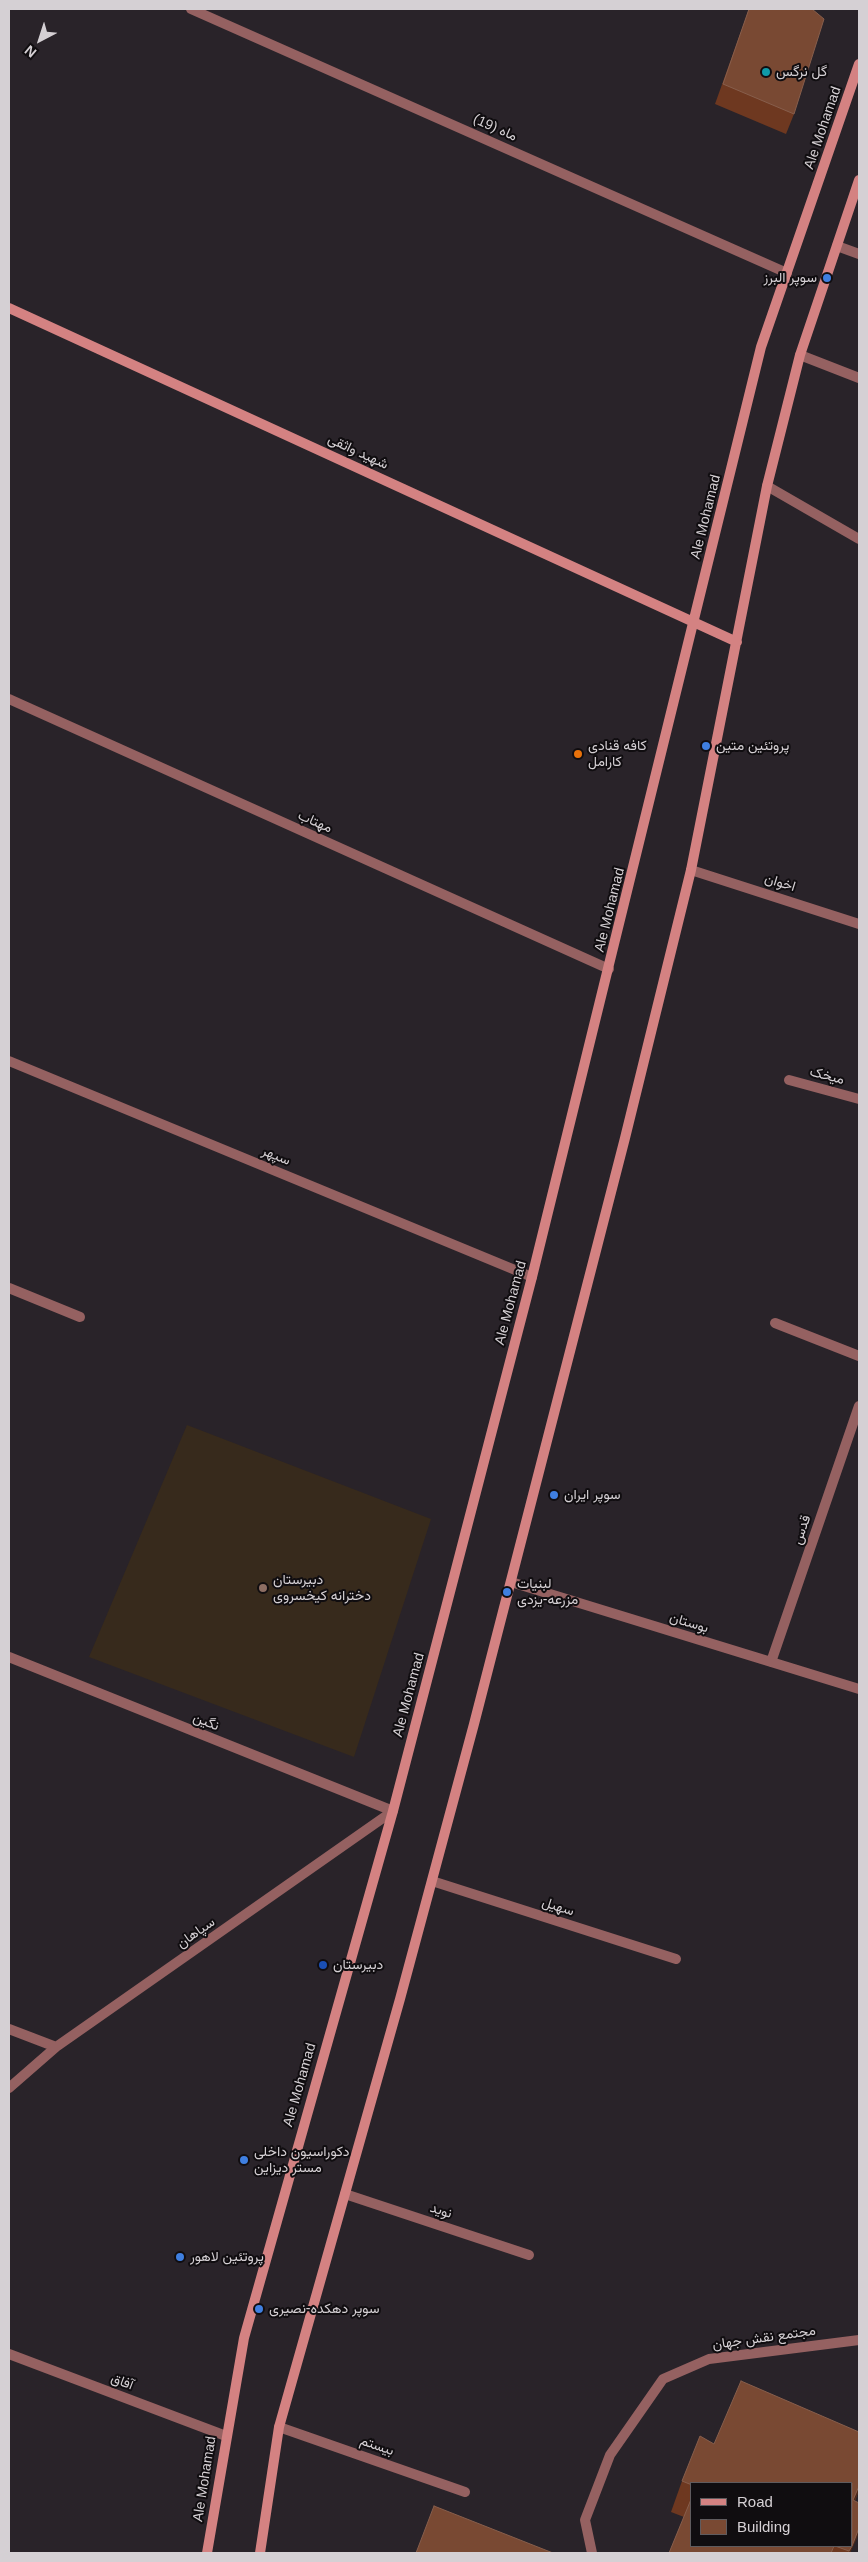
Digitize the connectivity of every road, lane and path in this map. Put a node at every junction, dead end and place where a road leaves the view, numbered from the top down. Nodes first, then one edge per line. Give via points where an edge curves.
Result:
1 (191, 9) edge
2 (859, 64) edge
3 (859, 180) edge
4 (837, 246) junction
5 (859, 254) edge
6 (787, 273) junction
7 (9, 308) edge
8 (800, 355) junction
9 (859, 378) edge
10 (768, 486) junction
11 (859, 539) edge
12 (695, 622) junction
13 (737, 642) junction
14 (9, 700) edge
15 (692, 870) junction
16 (859, 924) edge
17 (609, 969) junction
18 (9, 1062) edge
19 (789, 1080) dead end
20 (859, 1099) edge
21 (532, 1277) junction
22 (9, 1288) edge
23 (80, 1317) dead end
24 (774, 1323) dead end
25 (859, 1356) edge
26 (859, 1406) edge
27 (511, 1582) junction
28 (9, 1657) edge
29 (771, 1662) junction
30 (859, 1689) edge
31 (393, 1812) junction
32 (432, 1881) junction
33 (676, 1959) dead end
34 (9, 2029) edge
35 (56, 2047) junction
36 (9, 2088) edge
37 (345, 2194) junction
38 (529, 2254) dead end
39 (859, 2340) edge
40 (9, 2354) edge
41 (279, 2427) junction
42 (226, 2436) junction
43 (465, 2492) dead end
44 (208, 2553) edge
45 (260, 2553) edge
46 (592, 2553) edge

1 - 6 street, ماه (19)
2 - 6 main road, Ale Mohamad
3 - 4 main road
4 - 5 street
4 - 8 main road
6 - 12 main road, Ale Mohamad via 761,347
7 - 12 main road, شهید واثقی
8 - 9 street
8 - 10 main road
10 - 11 street
10 - 13 main road
12 - 13 main road, شهید واثقی
12 - 17 main road, Ale Mohamad
13 - 15 main road
14 - 17 street, مهتاب
15 - 16 street, اخوان
15 - 27 main road
17 - 21 main road, Ale Mohamad
18 - 21 street, سپهر
19 - 20 street, میخک
21 - 31 main road, Ale Mohamad
22 - 23 street
24 - 25 street
26 - 29 street, قدس
27 - 29 street, بوستان
27 - 32 main road
28 - 31 street, نگین
29 - 30 street, بوستان
31 - 35 street, سپاهان
31 - 42 main road, Ale Mohamad via 244,2338
32 - 33 street, سهیل
32 - 37 main road
34 - 35 street
35 - 36 street, سپاهان
37 - 38 street, نوید
37 - 41 main road
39 - 46 street, مجتمع نقش جهان via 709,2359 663,2379 610,2455 585,2520
40 - 42 street, آفاق
41 - 43 street, بیستم
41 - 45 main road
42 - 44 main road, Ale Mohamad

